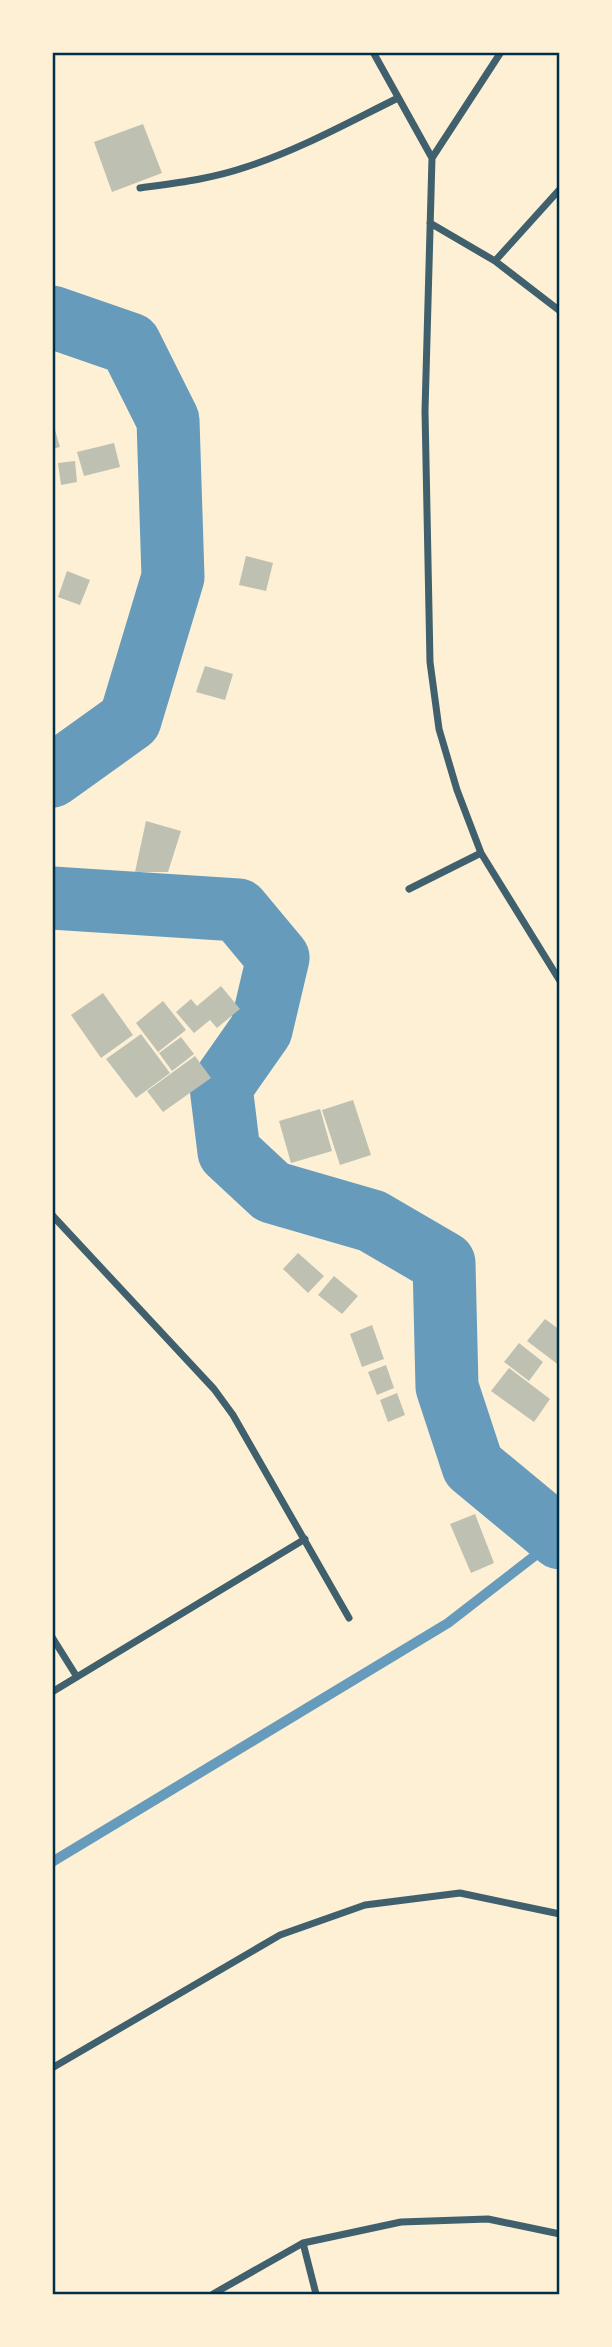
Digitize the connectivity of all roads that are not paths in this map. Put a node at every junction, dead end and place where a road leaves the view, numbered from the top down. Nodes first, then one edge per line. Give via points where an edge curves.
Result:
1 (373, 52) edge
2 (501, 52) edge
3 (398, 97) junction
4 (432, 158) junction
5 (140, 188) dead end
6 (559, 189) edge
7 (430, 223) junction
8 (495, 261) junction
9 (559, 311) edge
10 (481, 853) junction
11 (410, 889) dead end
12 (559, 981) edge
13 (52, 1215) edge
14 (304, 1539) junction
15 (349, 1618) dead end
16 (52, 1637) edge
17 (77, 1677) junction
18 (52, 1692) edge
19 (559, 1914) edge
20 (52, 2068) edge
21 (559, 2234) edge
22 (303, 2243) junction
23 (213, 2294) edge
24 (316, 2294) edge

1 - 3 street
2 - 4 street
3 - 4 street
3 - 5 street via 247,167 200,180
4 - 7 street
6 - 8 street
7 - 8 street
7 - 10 street via 425,411 430,662 439,729
8 - 9 street
10 - 11 street
10 - 12 street
13 - 14 street via 214,1389
14 - 15 street
14 - 17 street
16 - 17 street
17 - 18 street
19 - 20 street via 460,1893 365,1905 280,1935
21 - 22 street via 476,2219 401,2222
22 - 23 street
22 - 24 street

